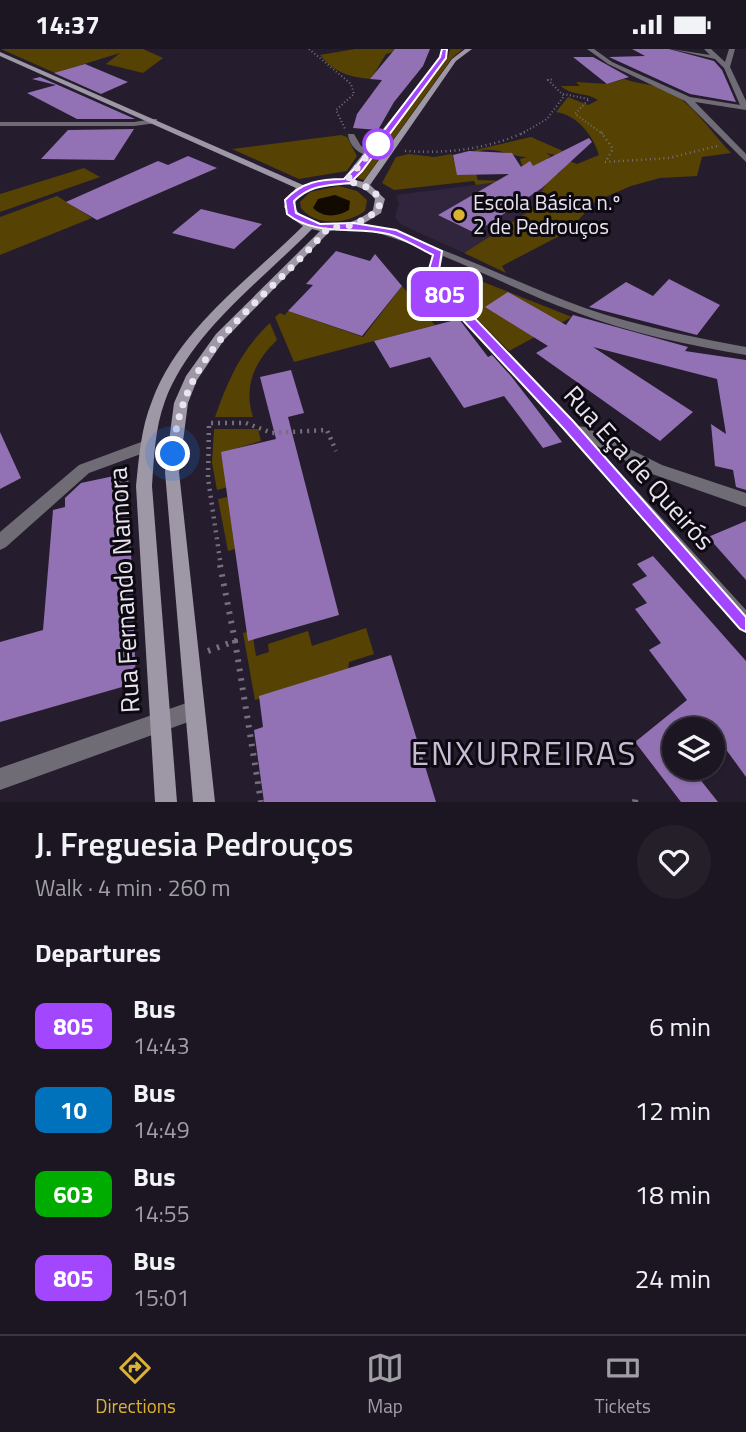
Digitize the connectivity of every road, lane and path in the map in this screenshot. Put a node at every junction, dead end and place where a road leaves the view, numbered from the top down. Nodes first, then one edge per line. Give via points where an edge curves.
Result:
1 (309, 49) edge
2 (444, 49) edge
3 (469, 49) edge
4 (590, 49) edge
5 (674, 49) edge
6 (707, 49) edge
7 (732, 49) edge
8 (0, 54) edge
9 (718, 58) junction
10 (732, 71) junction
11 (554, 79) dead end
12 (563, 94) junction
13 (688, 99) junction
14 (745, 108) edge
15 (154, 121) junction
16 (0, 124) edge
17 (351, 136) joint
18 (731, 143) junction
19 (391, 149) junction
20 (370, 154) junction
21 (746, 159) edge
22 (346, 181) junction
23 (365, 186) junction
24 (303, 188) junction
25 (378, 211) junction
26 (310, 225) junction
27 (354, 225) junction
28 (328, 228) junction
29 (393, 232) junction
30 (439, 253) junction
31 (746, 351) edge
32 (568, 425) junction
33 (144, 447) junction
34 (336, 451) dead end
35 (746, 500) edge
36 (0, 542) edge
37 (746, 623) edge
38 (235, 641) junction
39 (191, 657) junction
40 (195, 711) junction
41 (160, 725) junction
42 (0, 779) edge
43 (166, 802) edge
44 (204, 802) edge
45 (261, 802) edge

1 - 17 path via 351,84 354,94 336,110
2 - 20 main road via 443,58
3 - 19 main road via 454,61
4 - 13 street
5 - 9 street
6 - 9 street
7 - 10 street
8 - 15 main road
9 - 10 street
10 - 14 street
11 - 12 path via 548,80
12 - 18 path via 589,99 575,114 607,137 613,149 606,162 669,158
12 - 19 path via 544,123 505,139 435,154
13 - 14 street
13 - 18 street
15 - 16 street
15 - 24 main road
17 - 20 street via 358,148
18 - 21 street
19 - 23 main road
20 - 22 main road
22 - 23 main road
22 - 24 main road
23 - 25 main road via 380,199
24 - 26 main road via 294,194 289,207
25 - 27 main road
25 - 29 street
26 - 28 main road
26 - 33 main road, Rua Fernando Namora via 184,352 162,390
27 - 28 main road
27 - 29 street
28 - 39 main road, Rua Fernando Namora via 220,337 191,379 181,403 172,472
29 - 30 street
30 - 31 street via 592,313 680,339
30 - 32 street, Rua Eça de Queirós via 433,276 436,284
32 - 35 street via 657,470
32 - 37 street, Rua Eça de Queirós
33 - 36 street via 84,469
33 - 41 main road, Rua Fernando Namora
34 - 38 path via 327,430 272,433 246,423 209,423 210,497
38 - 39 path
38 - 45 path
39 - 40 main road, Rua Fernando Namora
40 - 41 street
40 - 44 main road, Rua Fernando Namora
41 - 42 street
41 - 43 main road, Rua Fernando Namora

